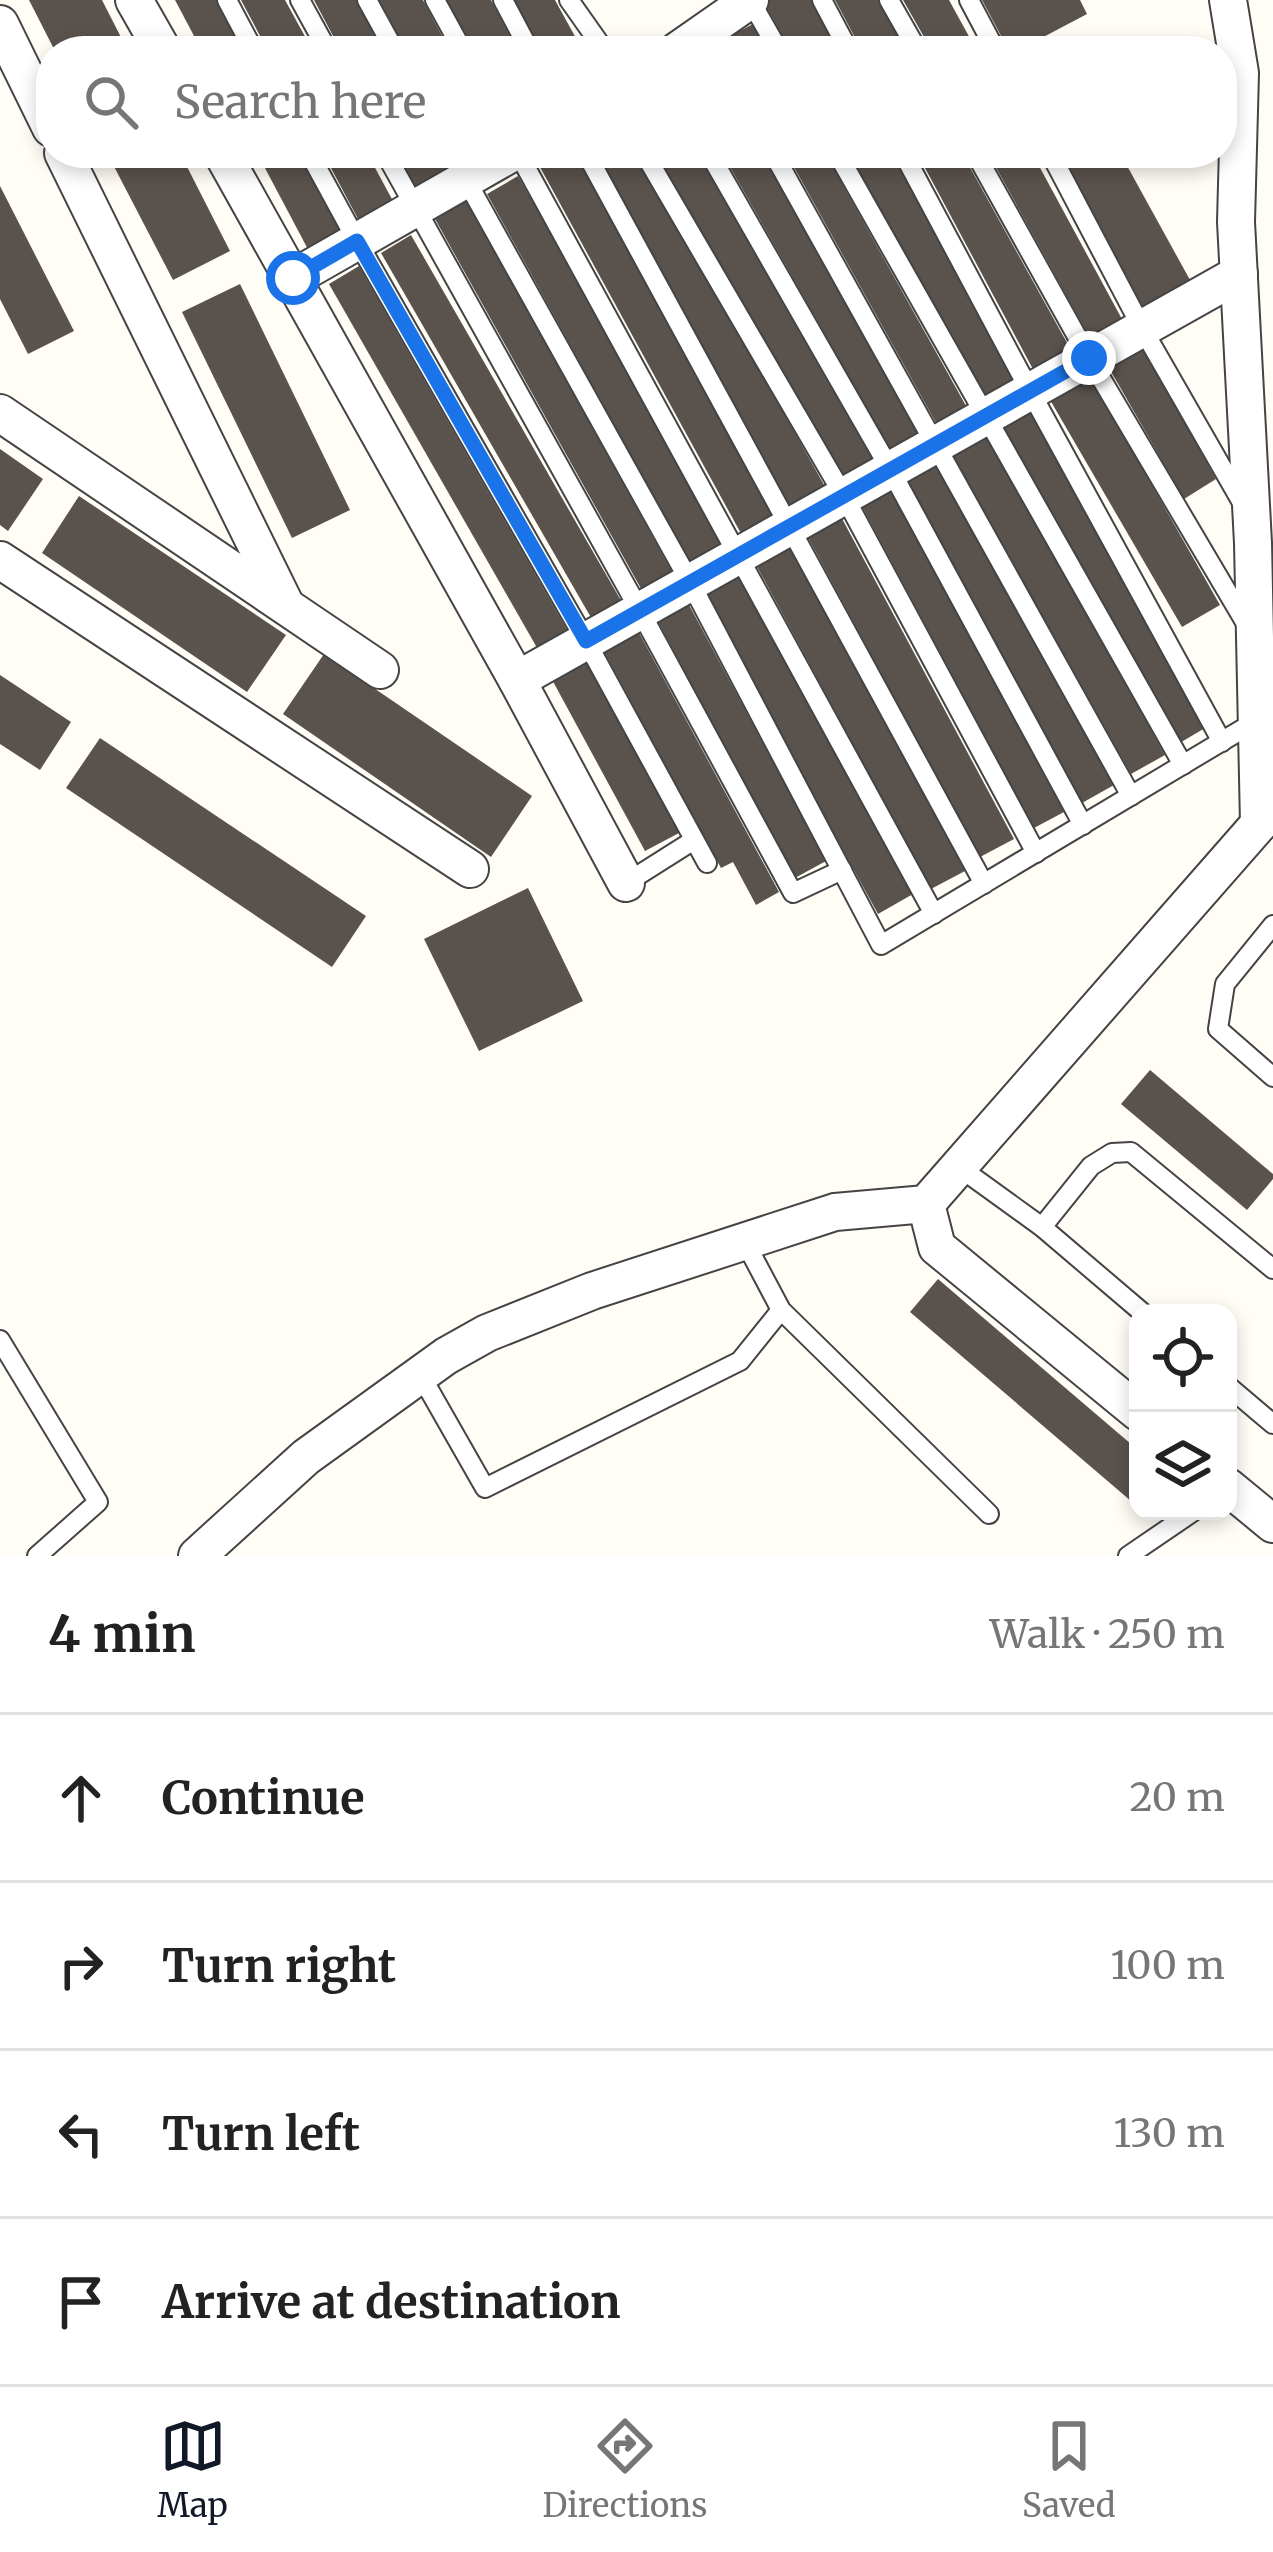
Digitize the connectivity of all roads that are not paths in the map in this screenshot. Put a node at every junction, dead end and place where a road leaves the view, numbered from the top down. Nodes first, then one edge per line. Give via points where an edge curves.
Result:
1 (134, 0) edge
2 (227, 0) edge
3 (300, 0) edge
4 (367, 0) edge
5 (435, 0) edge
6 (503, 0) edge
7 (569, 0) edge
8 (750, 0) edge
9 (822, 0) edge
10 (890, 0) edge
11 (969, 0) edge
12 (1228, 0) edge
13 (0, 24) edge
14 (155, 36) edge
15 (246, 36) edge
16 (320, 36) edge
17 (387, 36) edge
18 (455, 36) edge
19 (522, 36) edge
20 (594, 36) edge
21 (709, 36) edge
22 (770, 36) edge
23 (841, 36) edge
24 (910, 36) edge
25 (988, 36) edge
26 (1234, 36) edge
27 (1237, 55) edge
28 (36, 97) edge
29 (70, 168) edge
30 (231, 168) edge
31 (317, 168) edge
32 (393, 168) edge
33 (456, 168) edge
34 (459, 168) edge
35 (523, 168) edge
36 (594, 168) edge
37 (653, 168) edge
38 (718, 168) edge
39 (781, 168) edge
40 (845, 168) edge
41 (912, 168) edge
42 (983, 168) edge
43 (1058, 168) edge
44 (415, 208) junction
45 (357, 241) junction
46 (1238, 274) junction
47 (293, 278) junction
48 (1142, 328) junction
49 (1089, 358) junction
50 (1030, 391) junction
51 (0, 412) edge
52 (986, 416) junction
53 (935, 444) junction
54 (890, 470) junction
55 (844, 496) junction
56 (1251, 518) junction
57 (788, 527) junction
58 (739, 554) junction
59 (0, 560) edge
60 (690, 582) junction
61 (286, 606) junction
62 (640, 610) junction
63 (1255, 639) junction
64 (586, 641) junction
65 (380, 670) dead end
66 (517, 680) junction
67 (1256, 721) junction
68 (1222, 742) junction
69 (1183, 765) junction
70 (1131, 796) junction
71 (1266, 816) edge
72 (1083, 825) junction
73 (694, 840) junction
74 (1036, 854) junction
75 (707, 863) dead end
76 (470, 869) dead end
77 (842, 870) junction
78 (626, 883) joint
79 (984, 884) junction
80 (934, 914) junction
81 (1273, 925) edge
82 (1273, 1077) edge
83 (959, 1167) junction
84 (926, 1204) junction
85 (1042, 1227) junction
86 (745, 1242) junction
87 (1273, 1269) edge
88 (1132, 1304) edge
89 (781, 1310) junction
90 (0, 1340) edge
91 (420, 1374) junction
92 (1237, 1394) edge
93 (1129, 1405) edge
94 (1273, 1424) edge
95 (1237, 1494) edge
96 (989, 1514) dead end
97 (1185, 1520) edge
98 (1273, 1524) edge
99 (1156, 1548) edge
100 (37, 1556) edge
101 (197, 1556) edge
102 (1128, 1556) edge

1 - 14 street
2 - 15 lane
3 - 16 lane
4 - 17 lane
5 - 18 lane
6 - 19 lane
7 - 20 lane
8 - 21 street
8 - 22 lane
9 - 23 lane
10 - 24 lane
11 - 25 lane
12 - 26 street
13 - 28 street
27 - 46 street
29 - 61 street
30 - 47 street
31 - 45 lane
32 - 44 lane
33 - 44 street
34 - 60 lane
35 - 58 lane
36 - 57 lane
37 - 55 lane
38 - 54 lane
39 - 53 lane
40 - 52 lane
41 - 50 lane
42 - 49 lane
43 - 48 lane
44 - 45 street
44 - 62 lane
45 - 47 street
45 - 64 lane
46 - 48 street
46 - 56 street
47 - 66 street
48 - 49 street
48 - 56 lane
49 - 50 street
49 - 63 lane
50 - 52 street
50 - 68 lane
51 - 61 street
52 - 53 street
52 - 69 lane
53 - 54 street
53 - 70 lane
54 - 55 street
54 - 72 lane
55 - 57 street
55 - 74 lane
56 - 63 street
57 - 58 street
57 - 79 lane
58 - 60 street
58 - 80 lane
59 - 76 street
60 - 62 street
60 - 77 lane
61 - 65 street
62 - 64 street
62 - 77 lane via 793,893
63 - 67 street
64 - 66 street
64 - 73 lane
66 - 78 street
67 - 68 lane
67 - 71 street
68 - 69 lane
69 - 70 lane
70 - 72 lane
71 - 83 street
72 - 74 lane
73 - 75 lane
73 - 78 lane
74 - 79 lane
77 - 80 lane via 881,945
79 - 80 lane
81 - 82 lane via 1225,984 1218,1029
83 - 84 street
83 - 85 lane
84 - 86 street via 835,1212
84 - 93 street via 937,1247
85 - 87 lane via 1091,1166 1131,1152
85 - 88 lane
86 - 89 lane
86 - 91 street via 592,1291 487,1334
89 - 91 lane via 740,1361 484,1488
89 - 96 lane
90 - 100 lane via 98,1502
91 - 101 street via 306,1456
92 - 94 lane
95 - 98 street
97 - 99 lane
99 - 102 lane

